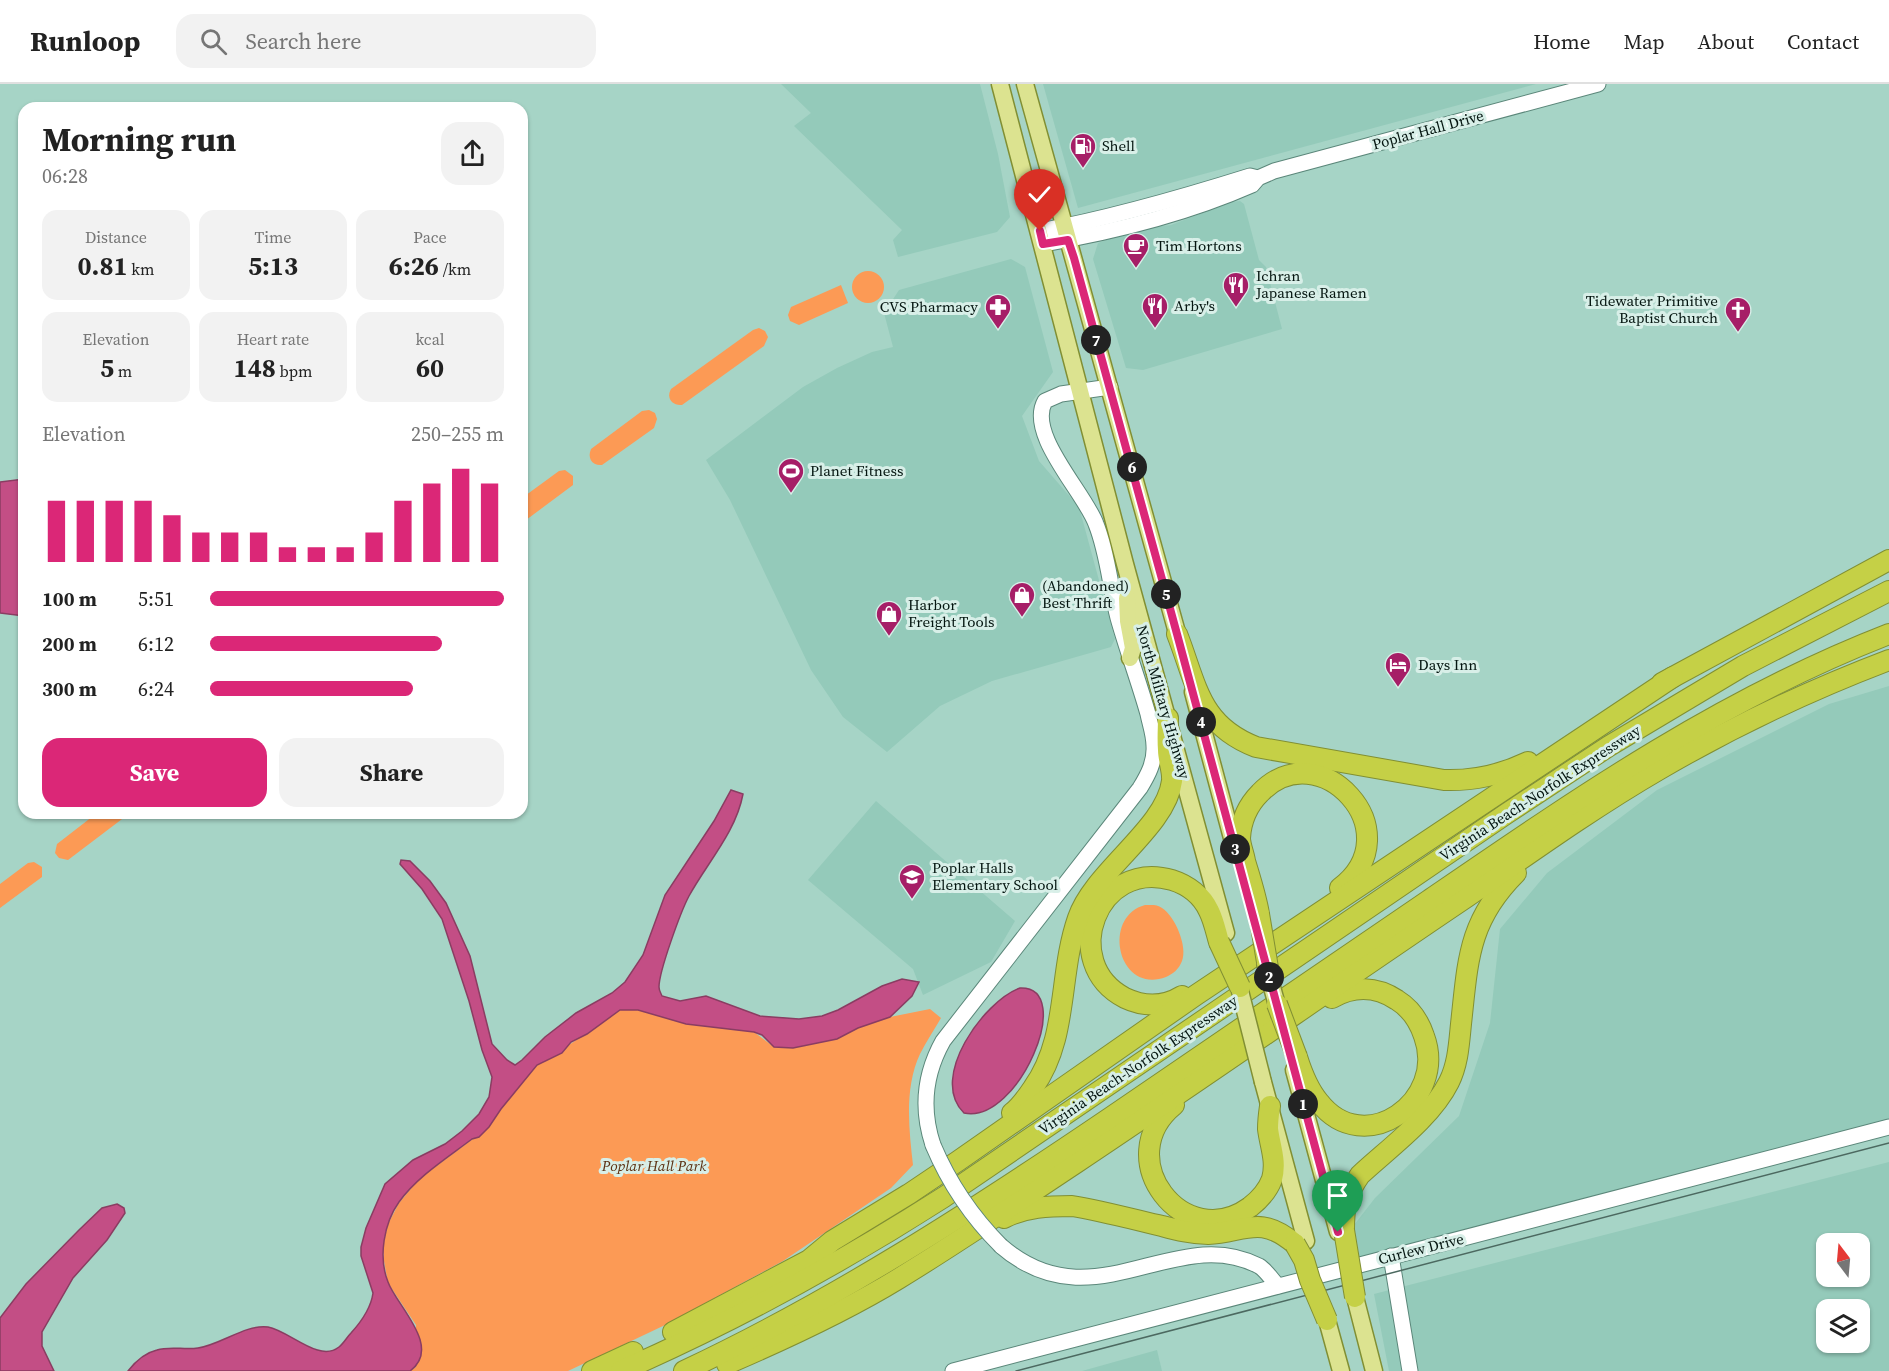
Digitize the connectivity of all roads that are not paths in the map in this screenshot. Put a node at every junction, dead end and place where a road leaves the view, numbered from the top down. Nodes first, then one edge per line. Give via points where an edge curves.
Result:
1 (1000, 84) edge
2 (1025, 84) edge
3 (1598, 84) edge
4 (1066, 233) junction
5 (1041, 237) junction
6 (1110, 387) junction
7 (1081, 391) junction
8 (1889, 560) edge
9 (1125, 564) junction
10 (1889, 591) edge
11 (1177, 634) junction
12 (1889, 634) edge
13 (1130, 658) junction
14 (1889, 660) edge
15 (1674, 677) junction
16 (1168, 718) junction
17 (1580, 819) junction
18 (1256, 916) junction
19 (1284, 936) junction
20 (1223, 940) junction
21 (1248, 961) junction
22 (1269, 974) joint
23 (1240, 987) joint
24 (1276, 1004) joint
25 (1264, 1035) junction
26 (1295, 1059) junction
27 (1218, 1067) junction
28 (1270, 1106) junction
29 (1889, 1127) edge
30 (958, 1161) junction
31 (1341, 1231) junction
32 (1300, 1242) junction
33 (938, 1254) junction
34 (1391, 1256) junction
35 (1273, 1287) junction
36 (1355, 1297) joint
37 (1329, 1326) joint
38 (592, 1371) edge
39 (621, 1371) edge
40 (684, 1371) edge
41 (712, 1371) edge
42 (953, 1371) edge
43 (1341, 1371) edge
44 (1374, 1371) edge
45 (1410, 1371) edge

1 - 5 main road, North Military Highway
2 - 4 main road, North Military Highway
3 - 4 street, Poplar Hall Drive via 1274,171 1252,185 1184,211
4 - 5 street, Poplar Hall Drive
4 - 6 main road, North Military Highway
5 - 7 main road, North Military Highway
6 - 7 street
6 - 11 main road, North Military Highway
7 - 9 main road, North Military Highway
7 - 13 street via 1045,401 1042,424 1051,449 1097,525
8 - 15 highway
9 - 13 main road via 1128,621 1134,648
9 - 16 main road, North Military Highway
10 - 39 highway, Virginia Beach-Norfolk Expressway via 1743,666 1609,746 894,1229 777,1295
11 - 15 highway via 1206,710 1243,742 1277,752 1444,780 1485,777 1518,767 1616,705
11 - 18 main road, North Military Highway
12 - 40 highway, Virginia Beach-Norfolk Expressway via 1783,681 1655,750 950,1224 820,1302
13 - 35 street, bridge via 1154,741 1150,768 1140,788 943,1041 927,1083 926,1119 941,1164 962,1200 1001,1246 1034,1268 1076,1278 1216,1255 1240,1257 1260,1266
14 - 17 highway via 1742,724
15 - 19 highway
16 - 20 main road, North Military Highway
16 - 30 highway via 1172,781 1169,792 1155,818 1084,903 1073,933 1057,1033 1045,1068 1017,1109
17 - 25 highway
17 - 31 highway via 1515,873 1492,900 1472,940 1458,1052 1449,1083 1429,1111 1354,1183 1345,1201
18 - 19 highway via 1240,840 1243,821 1254,800 1269,785 1294,776 1320,777 1341,786 1355,800 1364,818 1367,838 1363,860 1346,884
18 - 22 highway, bridge
19 - 21 highway
20 - 21 highway via 1196,893 1179,882 1152,877 1130,881 1111,893 1095,917 1090,939 1093,959 1105,981 1122,996 1144,1004 1176,1000
20 - 23 highway, bridge
21 - 30 highway
22 - 24 main road, bridge
23 - 28 main road, bridge
24 - 26 highway, bridge
25 - 26 highway via 1334,996 1371,989 1400,1001 1417,1020 1426,1042 1428,1066 1423,1086 1409,1107 1393,1119 1363,1125 1339,1119 1319,1103
25 - 27 highway
26 - 31 main road
27 - 28 highway via 1166,1112 1153,1134 1149,1153 1152,1175 1162,1195 1172,1204 1192,1216 1215,1219 1235,1215 1263,1195 1273,1177 1274,1154 1268,1130
27 - 33 highway
28 - 32 main road
29 - 34 street, Curlew Drive
30 - 38 highway via 832,1241 809,1260
31 - 36 highway, bridge
32 - 33 highway via 1265,1228 1250,1226 1220,1233 1193,1233 1087,1209 1056,1206 1009,1216
32 - 37 highway, bridge
33 - 41 highway via 837,1312
34 - 35 street, Curlew Drive
34 - 45 street
35 - 42 street, Curlew Drive
36 - 44 main road
37 - 43 main road

